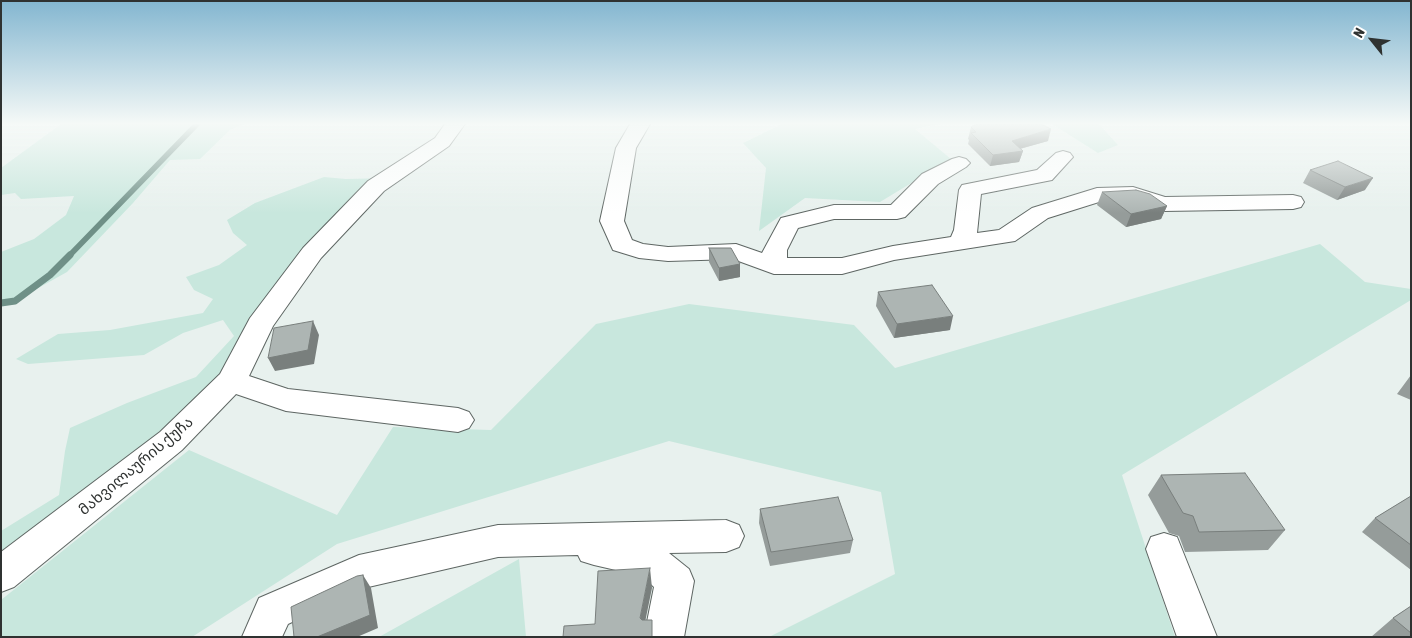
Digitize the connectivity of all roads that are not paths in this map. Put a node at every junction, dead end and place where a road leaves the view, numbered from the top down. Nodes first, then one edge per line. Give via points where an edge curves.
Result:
1 (424, 154) edge
2 (625, 154) edge
3 (1063, 157) dead end
4 (959, 163) dead end
5 (1293, 202) dead end
6 (960, 243) junction
7 (774, 266) junction
8 (230, 381) junction
9 (458, 420) dead end
10 (726, 536) dead end
11 (553, 540) junction
12 (1164, 549) dead end
13 (1, 575) edge
14 (262, 637) edge
15 (664, 637) edge
16 (1197, 637) edge

1 - 8 street, მახვილაურის ქუჩა via 376,186 312,253 260,324
2 - 7 street via 612,221 622,245 638,251 668,254 736,251
3 - 6 street via 1044,175 970,190 966,230
4 - 7 street via 930,179 897,212 834,212 789,222 775,250
5 - 6 street via 1163,204 1133,194 1097,195 1040,213 1006,236
6 - 7 street via 893,253 842,266
8 - 9 street via 286,400
8 - 13 street, მახვილაურის ქუჩა via 171,441
10 - 11 street
11 - 14 street via 498,541 359,572 273,611
11 - 15 street via 652,562 675,581
12 - 16 street

